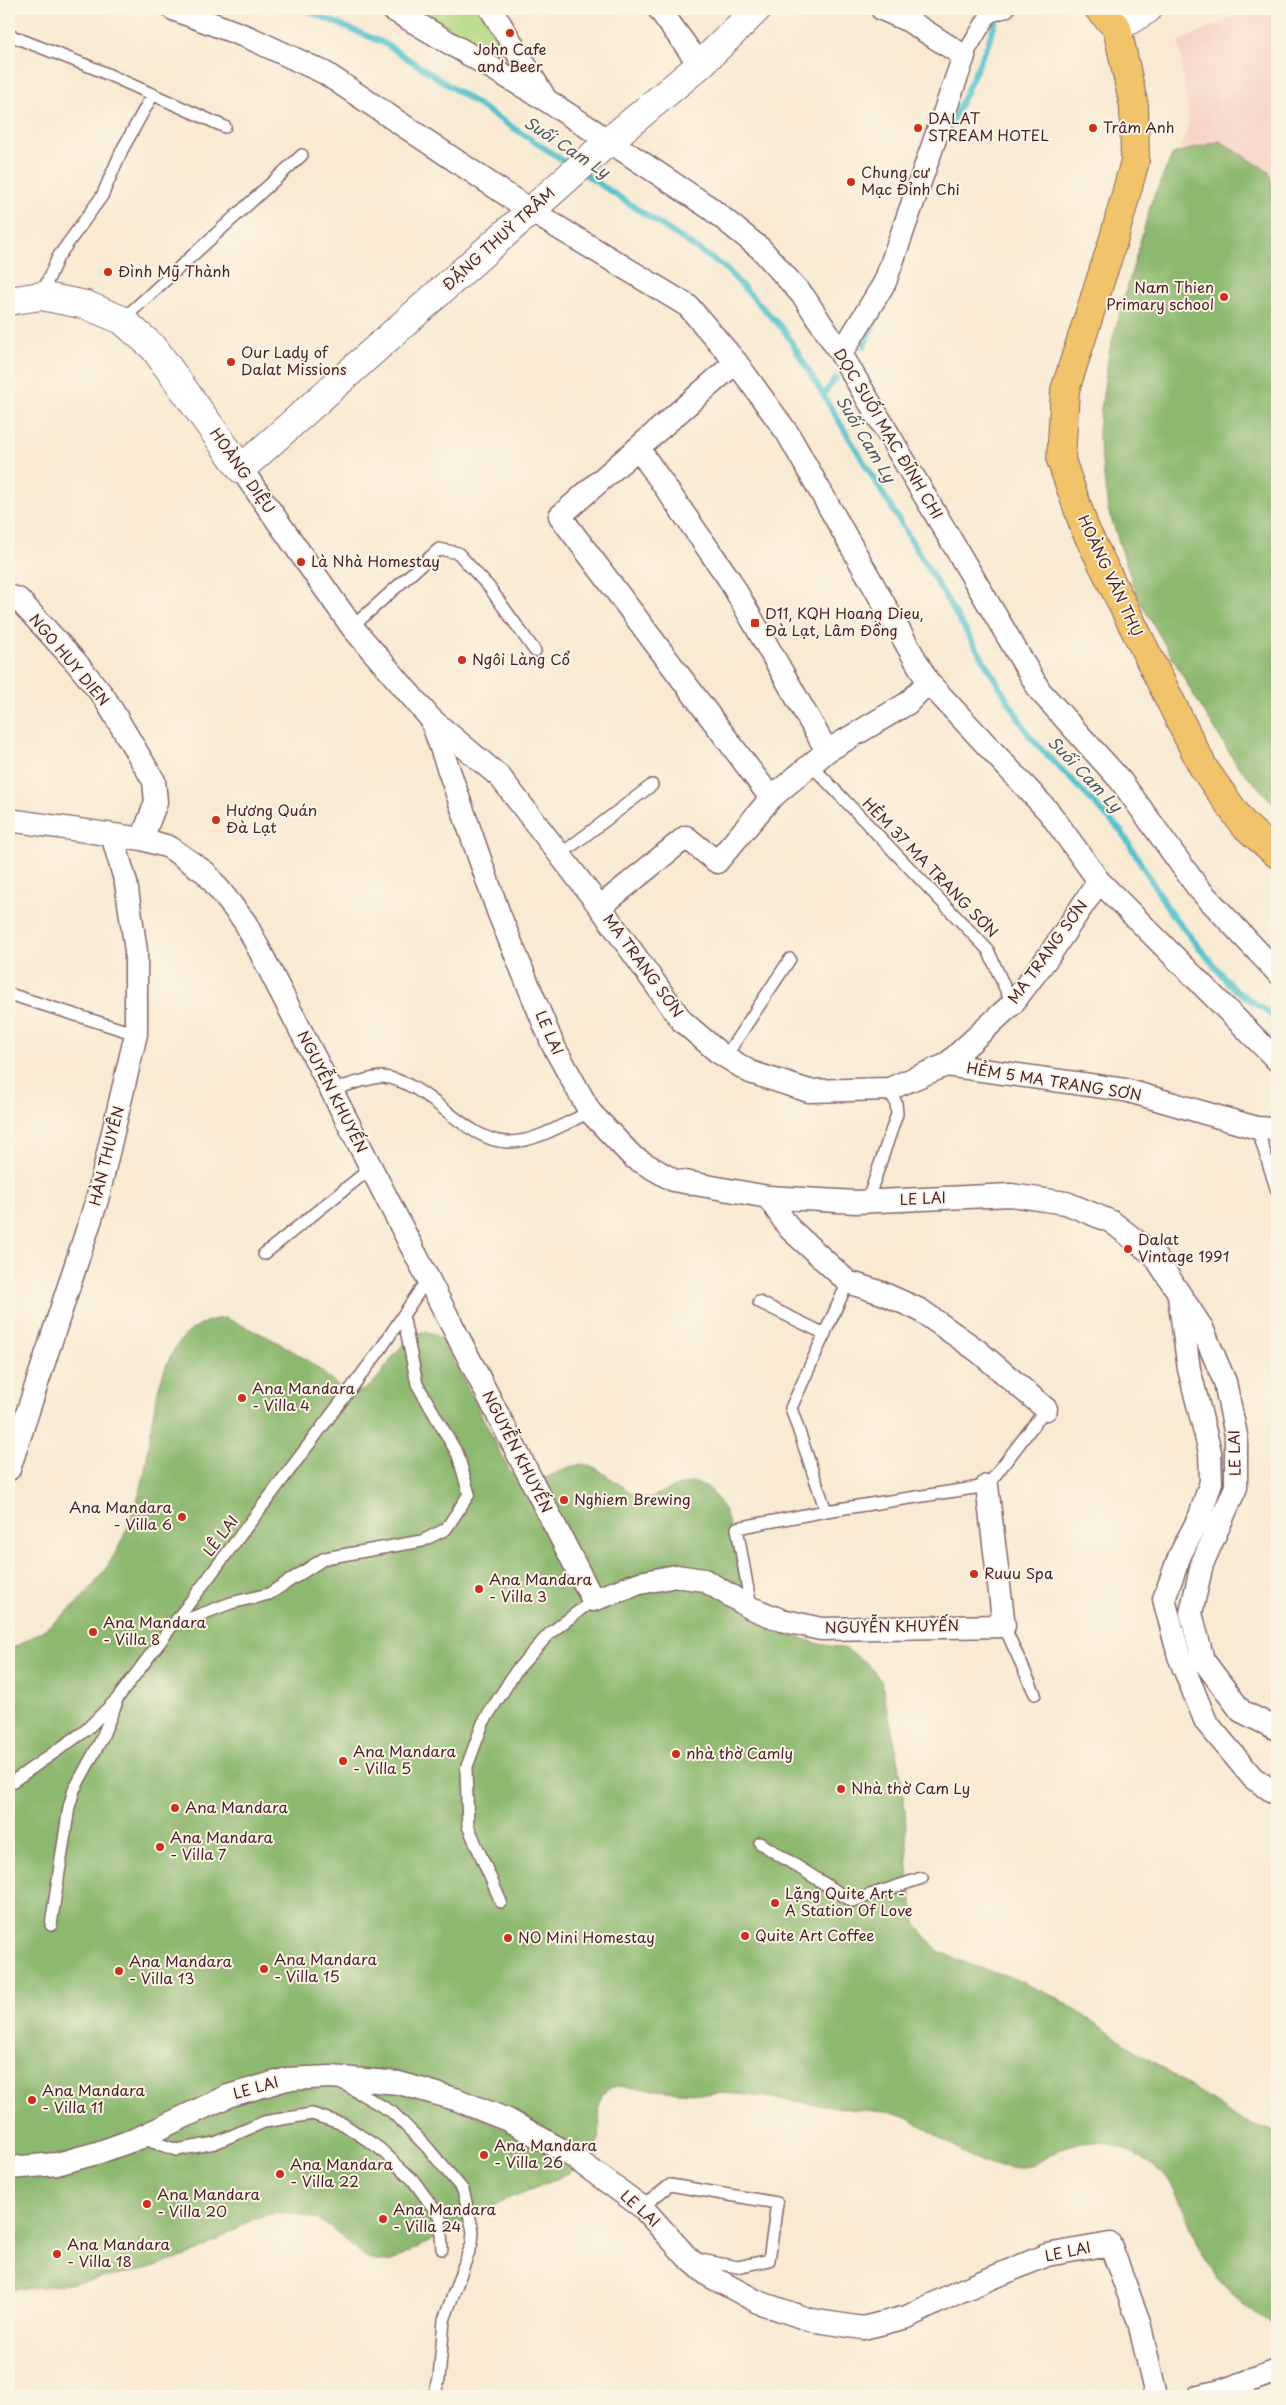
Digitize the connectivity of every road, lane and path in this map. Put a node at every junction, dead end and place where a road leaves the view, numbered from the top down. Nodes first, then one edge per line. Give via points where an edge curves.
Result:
1 (173, 9) edge
2 (392, 9) edge
3 (491, 9) edge
4 (658, 9) edge
5 (757, 9) edge
6 (882, 9) edge
7 (1006, 9) edge
8 (1099, 9) edge
9 (1148, 9) edge
10 (1117, 28) junction
11 (9, 35) edge
12 (964, 56) junction
13 (700, 65) junction
14 (153, 94) junction
15 (546, 100) junction
16 (225, 127) dead end
17 (609, 141) junction
18 (302, 155) dead end
19 (531, 211) junction
20 (40, 296) junction
21 (9, 300) edge
22 (122, 320) junction
23 (841, 354) junction
24 (736, 362) junction
25 (638, 448) junction
26 (241, 469) junction
27 (9, 596) edge
28 (352, 627) junction
29 (535, 651) dead end
30 (928, 682) junction
31 (431, 719) junction
32 (819, 757) junction
33 (652, 785) dead end
34 (771, 798) junction
35 (9, 820) edge
36 (112, 835) junction
37 (142, 839) junction
38 (560, 854) junction
39 (1277, 854) edge
40 (1099, 880) junction
41 (600, 906) junction
42 (790, 959) dead end
43 (1277, 972) edge
44 (9, 994) edge
45 (1012, 1004) junction
46 (136, 1034) junction
47 (725, 1057) junction
48 (1277, 1060) edge
49 (946, 1065) junction
50 (889, 1089) junction
51 (331, 1090) junction
52 (590, 1112) junction
53 (1267, 1128) edge
54 (371, 1168) junction
55 (1277, 1191) edge
56 (768, 1197) junction
57 (867, 1202) junction
58 (264, 1254) dead end
59 (428, 1278) junction
60 (848, 1282) junction
61 (1178, 1289) junction
62 (759, 1302) dead end
63 (403, 1315) junction
64 (825, 1334) junction
65 (1046, 1409) joint
66 (9, 1469) edge
67 (987, 1486) junction
68 (826, 1511) junction
69 (593, 1600) junction
70 (751, 1608) junction
71 (174, 1624) junction
72 (1004, 1626) junction
73 (1035, 1694) dead end
74 (117, 1699) junction
75 (1277, 1729) edge
76 (9, 1784) edge
77 (1277, 1794) edge
78 (760, 1843) dead end
79 (922, 1878) dead end
80 (501, 1902) dead end
81 (51, 1925) dead end
82 (332, 2077) junction
83 (139, 2138) junction
84 (9, 2168) edge
85 (642, 2207) junction
86 (442, 2249) dead end
87 (687, 2257) junction
88 (1277, 2372) edge
89 (434, 2396) edge
90 (1156, 2396) edge
91 (1199, 2396) edge

1 - 19 street via 250,38 325,73
2 - 15 street, DỌC SUỐI MẠC ĐĨNH CHI
3 - 15 street
4 - 13 street
5 - 13 street, ĐẶNG THUỲ TRÂM
6 - 12 street via 909,21
7 - 12 street via 990,14
8 - 10 main road
9 - 10 street
10 - 39 main road, HOÀNG VĂN THỤ via 1134,106 1135,162 1065,390 1061,460 1084,529 1203,767 1243,824
11 - 14 lane
12 - 23 street via 885,282
13 - 17 street, ĐẶNG THUỲ TRÂM
14 - 16 lane
14 - 20 lane via 122,150 102,196 58,258
15 - 17 street, DỌC SUỐI MẠC ĐĨNH CHI
17 - 19 street, ĐẶNG THUỲ TRÂM
17 - 23 street, DỌC SUỐI MẠC ĐĨNH CHI via 710,208 761,249 804,297
18 - 22 lane
19 - 24 street via 688,306
19 - 26 street, ĐẶNG THUỲ TRÂM
20 - 21 street, HOÀNG DIỆU
20 - 22 street, HOÀNG DIỆU via 86,305
22 - 26 street, HOÀNG DIỆU via 154,348
23 - 43 street, DỌC SUỐI MẠC ĐĨNH CHI via 1040,690 1121,781 1198,888
24 - 25 street
24 - 30 street via 788,434
25 - 32 street via 729,579
25 - 34 street via 560,516
26 - 28 street, HOÀNG DIỆU
27 - 37 street, NGO HUY DIEN via 18,599 104,698 154,781 156,802
28 - 29 lane via 439,550 458,553 489,587
28 - 31 street, HOÀNG DIỆU
30 - 32 street via 908,703
30 - 40 street via 1049,812
31 - 38 street, MA TRANG SƠN via 500,777
31 - 52 street, LE LAI via 503,923 552,1045
32 - 34 street
32 - 45 lane, HẺM 37 MA TRANG SƠN via 988,950
33 - 38 lane
34 - 41 street via 717,862 686,837
35 - 36 street, NGUYỄN KHUYẾN
36 - 37 street, NGUYỄN KHUYẾN
36 - 46 street, HÀN THUYÊN via 126,883 136,951
37 - 51 street, NGUYỄN KHUYẾN via 169,847 206,873 245,922
38 - 41 street, MA TRANG SƠN
40 - 45 street, MA TRANG SƠN
40 - 48 street
41 - 47 street, MA TRANG SƠN via 682,1021
42 - 47 lane
44 - 46 lane
45 - 49 street, MA TRANG SƠN
46 - 66 street, HÀN THUYÊN via 97,1200
47 - 50 street, MA TRANG SƠN via 750,1072 809,1091
49 - 50 street, MA TRANG SƠN
49 - 53 street, HẺM 5 MA TRANG SƠN via 1124,1090
50 - 57 lane via 898,1114
51 - 52 lane via 382,1076 418,1090 490,1139 507,1142 536,1136
51 - 54 street, NGUYỄN KHUYẾN
52 - 56 street, LE LAI via 632,1157 673,1180
53 - 55 lane
54 - 58 lane
54 - 59 street, NGUYỄN KHUYẾN
56 - 57 street, LE LAI
56 - 60 street via 789,1228
57 - 61 street, LE LAI via 1011,1195 1066,1203 1112,1222 1154,1255
59 - 63 lane, LÊ LAI
59 - 69 street, NGUYỄN KHUYẾN
60 - 64 lane
60 - 65 street via 882,1292 920,1310 978,1351
61 - 75 street, LE LAI via 1202,1328 1225,1382 1236,1435 1236,1486 1202,1564 1191,1613 1203,1660 1241,1711
61 - 77 street via 1189,1369 1210,1452 1211,1482 1164,1599 1179,1656 1206,1722 1253,1778
62 - 64 lane
63 - 71 lane, LÊ LAI
63 - 71 lane via 416,1384 458,1454 469,1494 446,1529 422,1541 325,1558 268,1594 231,1603
64 - 68 lane via 792,1408
65 - 67 lane
67 - 68 lane
67 - 72 street
68 - 70 lane via 737,1528
69 - 70 street, NGUYỄN KHUYẾN via 640,1583 676,1576 704,1580
69 - 80 lane via 549,1634 516,1671 483,1723 466,1769 468,1826
70 - 72 street, NGUYỄN KHUYẾN via 781,1620 821,1629
71 - 74 lane, LÊ LAI
72 - 73 lane
74 - 76 lane, LÊ LAI via 85,1731
74 - 81 lane via 69,1807
78 - 79 lane via 852,1901
82 - 83 street, LE LAI via 287,2079 228,2096
82 - 85 street, LE LAI via 400,2083 455,2099 508,2120 569,2154
82 - 89 lane via 392,2112 426,2146 462,2190 473,2230 472,2243 444,2320 439,2379
83 - 84 street, LE LAI via 57,2164
83 - 86 lane via 177,2150 215,2143 264,2122 312,2114 343,2124 379,2148 413,2180 440,2218
85 - 87 street, LE LAI
85 - 87 lane via 670,2185 777,2203 769,2260 737,2267
87 - 90 street, LE LAI via 708,2275 758,2302 810,2320 863,2328 907,2317 1047,2254 1110,2244 1138,2322
88 - 91 street

